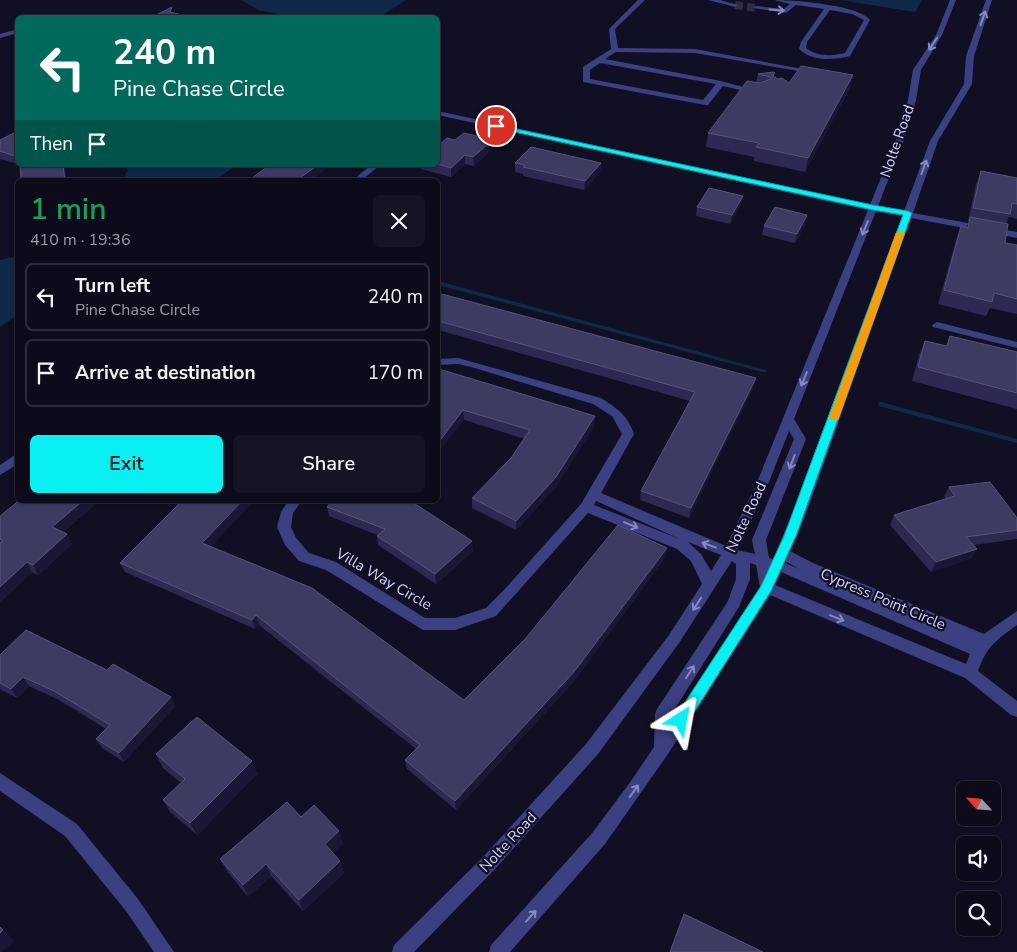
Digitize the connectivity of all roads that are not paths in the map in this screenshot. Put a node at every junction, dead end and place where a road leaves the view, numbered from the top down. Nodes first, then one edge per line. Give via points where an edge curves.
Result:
1 (642, 0) edge
2 (711, 0) edge
3 (776, 0) edge
4 (953, 0) edge
5 (989, 0) edge
6 (794, 3) junction
7 (735, 5) dead end
8 (756, 8) tunnel mouth
9 (828, 8) junction
10 (15, 32) edge
11 (0, 36) edge
12 (615, 50) junction
13 (597, 60) junction
14 (785, 67) junction
15 (823, 74) edge
16 (784, 76) dead end
17 (721, 83) junction
18 (762, 92) edge
19 (440, 114) edge
20 (373, 167) edge
21 (360, 178) edge
22 (873, 208) junction
23 (908, 213) junction
24 (1017, 235) edge
25 (937, 325) dead end
26 (1017, 345) edge
27 (440, 362) edge
28 (788, 418) junction
29 (15, 459) edge
30 (0, 471) edge
31 (594, 495) junction
32 (294, 503) edge
33 (586, 507) junction
34 (685, 541) junction
35 (730, 552) junction
36 (780, 559) junction
37 (762, 560) junction
38 (710, 585) junction
39 (767, 588) junction
40 (1017, 617) edge
41 (982, 646) junction
42 (970, 673) junction
43 (1017, 710) edge
44 (662, 748) junction
45 (0, 781) edge
46 (165, 952) edge
47 (401, 952) edge
48 (498, 952) edge

1 - 12 street via 612,29
2 - 7 street
3 - 6 street
4 -> 22 street, Nolte Road via 939,35 917,70 900,140
23 -> 5 street via 934,141 968,84 970,56
8 -> 6 street via 786,11
6 - 9 street
9 - 9 street via 858,13 867,20 848,55 823,56 808,54 802,49
10 - 11 street
12 - 13 street
12 - 14 street via 695,50
13 - 17 street
13 - 17 street via 586,69 586,80 704,102
14 - 15 street
14 - 16 street
17 - 18 street
19 - 22 street
20 - 21 street
22 - 23 street
22 -> 28 street, Nolte Road
23 - 24 street
23 - 36 street via 801,510
25 - 26 street
27 - 31 street, Villa Way Circle via 458,361 491,369 597,401 615,411 628,434
28 - 35 street, Nolte Road
28 -> 37 street via 800,439 759,540
29 - 30 street
31 - 33 street, Villa Way Circle
31 - 34 street
32 - 33 street, Villa Way Circle via 287,512 284,527 290,541 304,556 339,570 423,624 455,624 491,612
33 -> 34 street
35 -> 34 street
34 - 38 street
35 - 37 street
35 - 38 street, Nolte Road
44 -> 35 street via 663,714 734,603 743,579 743,562
36 - 37 street
36 - 39 street
36 - 41 street, Cypress Point Circle via 808,567
36 - 41 street, Cypress Point Circle via 803,577
37 - 39 street
38 -> 47 street, Nolte Road via 674,640 592,749 489,864
39 -> 42 street
39 - 44 street
40 - 41 street
41 - 42 street
42 - 43 street
48 -> 44 street via 599,838
45 - 46 street via 71,830 132,905

